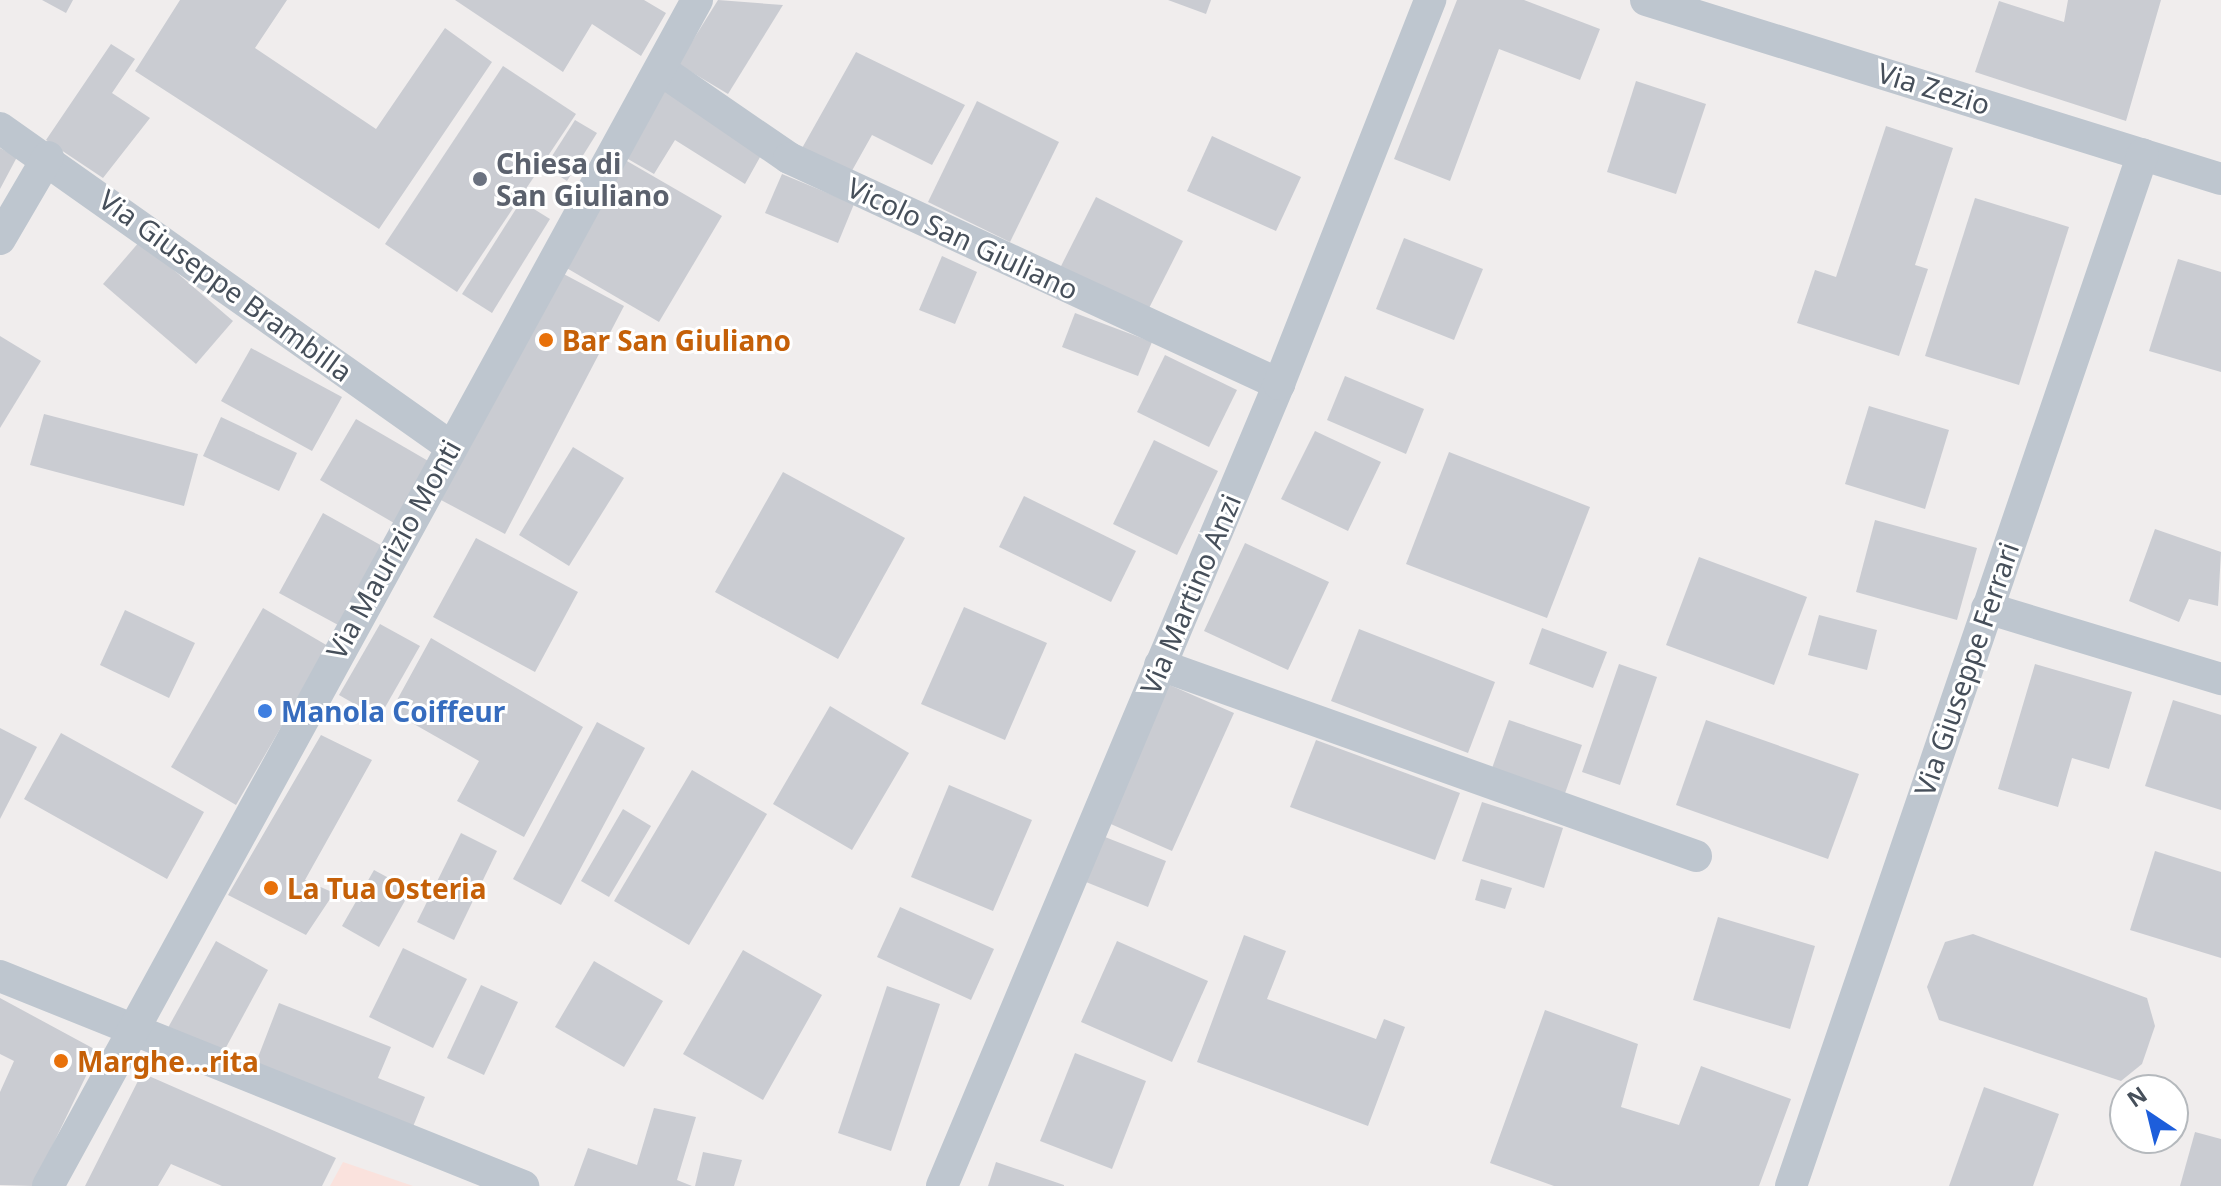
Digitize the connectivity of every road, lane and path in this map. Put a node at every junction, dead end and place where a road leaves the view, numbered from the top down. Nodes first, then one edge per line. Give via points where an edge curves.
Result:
1 (697, 0) edge
2 (1430, 0) edge
3 (1646, 0) edge
4 (1705, 8) edge
5 (661, 70) junction
6 (0, 128) edge
7 (2143, 154) junction
8 (48, 157) junction
9 (2221, 179) edge
10 (0, 239) edge
11 (1279, 384) junction
12 (450, 446) junction
13 (1987, 608) junction
14 (1160, 665) junction
15 (2221, 679) edge
16 (1696, 856) dead end
17 (0, 976) edge
18 (127, 1031) junction
19 (48, 1186) edge
20 (523, 1186) edge
21 (942, 1186) edge
22 (1791, 1186) edge

1 - 5 street, Via Maurizio Monti
2 - 11 street, Via Martino Anzi
3 - 4 street, Via Zezio
4 - 7 street, Via Zezio
5 - 11 street, Vicolo San Giuliano via 789,158
5 - 12 street, Via Maurizio Monti
6 - 8 street, Via Giuseppe Brambilla
7 - 9 street, Via Zezio
7 - 13 street, Via Giuseppe Ferrari
8 - 10 street
8 - 12 street, Via Giuseppe Brambilla
11 - 14 street, Via Martino Anzi
12 - 18 street, Via Maurizio Monti
13 - 15 street
13 - 22 street, Via Giuseppe Ferrari
14 - 16 street
14 - 21 street, Via Martino Anzi
17 - 18 street
18 - 19 street, Via Maurizio Monti
18 - 20 street

